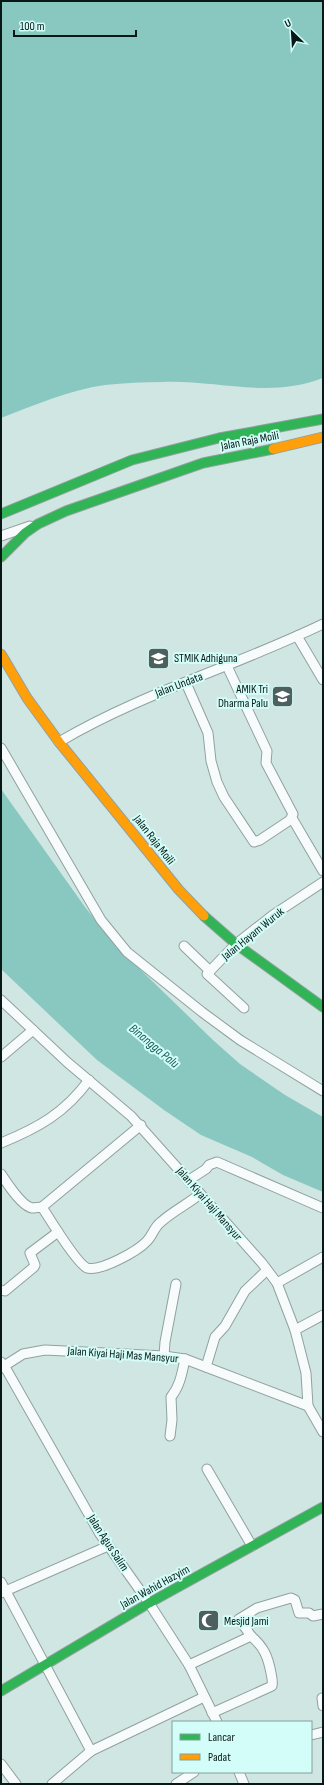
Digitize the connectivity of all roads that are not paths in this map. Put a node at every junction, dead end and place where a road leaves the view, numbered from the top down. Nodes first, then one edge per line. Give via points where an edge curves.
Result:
1 (323, 418) edge
2 (323, 436) edge
3 (1, 514) edge
4 (35, 525) junction
5 (1, 536) edge
6 (1, 557) edge
7 (323, 624) edge
8 (297, 636) junction
9 (1, 654) edge
10 (227, 666) junction
11 (323, 680) edge
12 (186, 683) junction
13 (59, 742) junction
14 (1, 748) edge
15 (292, 818) junction
16 (323, 871) edge
17 (323, 882) edge
18 (236, 944) junction
19 (184, 946) dead end
20 (210, 971) junction
21 (1, 1000) edge
22 (323, 1006) edge
23 (244, 1008) dead end
24 (33, 1030) junction
25 (1, 1057) edge
26 (89, 1080) junction
27 (323, 1091) edge
28 (140, 1125) junction
29 (1, 1143) edge
30 (1, 1174) edge
31 (189, 1180) junction
32 (200, 1194) junction
33 (42, 1207) junction
34 (323, 1208) edge
35 (58, 1232) junction
36 (323, 1257) edge
37 (267, 1270) junction
38 (278, 1283) junction
39 (176, 1284) dead end
40 (1, 1290) edge
41 (323, 1315) edge
42 (295, 1330) junction
43 (167, 1356) junction
44 (184, 1359) junction
45 (2, 1365) edge
46 (206, 1367) junction
47 (308, 1406) junction
48 (323, 1432) edge
49 (170, 1436) dead end
50 (208, 1469) dead end
51 (323, 1507) edge
52 (108, 1546) junction
53 (252, 1546) junction
54 (1, 1582) edge
55 (3, 1592) edge
56 (149, 1603) junction
57 (323, 1614) edge
58 (251, 1636) junction
59 (44, 1664) junction
60 (189, 1665) junction
61 (1, 1690) edge
62 (204, 1697) junction
63 (212, 1713) junction
64 (216, 1721) edge
65 (323, 1732) edge
66 (312, 1735) edge
67 (91, 1751) junction
68 (1, 1764) edge
69 (192, 1773) edge
70 (239, 1773) edge
71 (16, 1784) edge
72 (52, 1784) edge
73 (176, 1784) edge
74 (244, 1784) edge

1 - 3 street via 219,438 132,460
2 - 4 street, Jalan Raja Moili via 181,469
4 - 5 street
4 - 6 street, Jalan Raja Moili via 21,534
7 - 8 street, Jalan Undata
8 - 10 street, Jalan Undata
8 - 11 street
9 - 13 street, Jalan Raja Moili via 27,698
10 - 12 street, Jalan Undata
10 - 15 street via 267,751 266,763 291,809
12 - 13 street, Jalan Undata via 123,708
12 - 15 street via 208,733 211,761 217,782 248,835 254,842 260,840
13 - 18 street, Jalan Raja Moili via 179,890
14 - 27 street via 101,920 127,952 240,1040
15 - 16 street
17 - 18 street, Jalan Hayam Wuruk
18 - 20 street, Jalan Hayam Wuruk
18 - 22 street, Jalan Raja Moili
19 - 20 street
20 - 23 street via 207,974
21 - 24 street, Jalan Kiyai Haji Mansyur
24 - 25 street
24 - 26 street, Jalan Kiyai Haji Mansyur
26 - 28 street, Jalan Kiyai Haji Mansyur
26 - 29 street via 62,1110 35,1128
28 - 31 street, Jalan Kiyai Haji Mansyur
28 - 33 street
30 - 33 street via 21,1201 32,1208
31 - 32 street, Jalan Kiyai Haji Mansyur
31 - 34 street via 217,1162
32 - 35 street via 160,1222 146,1242 111,1263 95,1269 86,1268
32 - 37 street, Jalan Kiyai Haji Mansyur
33 - 35 street
35 - 40 street via 30,1252 34,1267 5,1292
36 - 38 street
37 - 38 street, Jalan Kiyai Haji Mansyur
37 - 46 street via 244,1291 225,1326 215,1336
38 - 42 street, Jalan Kiyai Haji Mansyur
39 - 43 street via 165,1342
41 - 42 street
42 - 47 street, Jalan Kiyai Haji Mansyur via 306,1373
43 - 44 street, Jalan Kiyai Haji Mas Mansyur
43 - 45 street, Jalan Kiyai Haji Mas Mansyur via 45,1350 23,1354
44 - 46 street, Jalan Kiyai Haji Mas Mansyur
44 - 49 street via 181,1378 171,1397
45 - 52 street, Jalan Agus Salim
46 - 47 street, Jalan Kiyai Haji Mas Mansyur
47 - 48 street
50 - 53 street
51 - 53 street, Jalan Wahid Hazyim
52 - 55 street
52 - 56 street, Jalan Agus Salim
53 - 56 street, Jalan Wahid Hazyim
54 - 55 street
55 - 59 street
56 - 59 street, Jalan Wahid Hazyim
56 - 60 street, Jalan Agus Salim
57 - 58 street via 313,1616 299,1612 295,1600 291,1598 253,1610 239,1619
58 - 60 street
58 - 63 street via 267,1655 272,1686
59 - 61 street, Jalan Wahid Hazyim
59 - 67 street
60 - 62 street, Jalan Agus Salim
62 - 63 street, Jalan Agus Salim
62 - 67 street
63 - 64 street, Jalan Agus Salim
65 - 66 street
67 - 72 street
68 - 71 street
69 - 73 street
70 - 74 street

